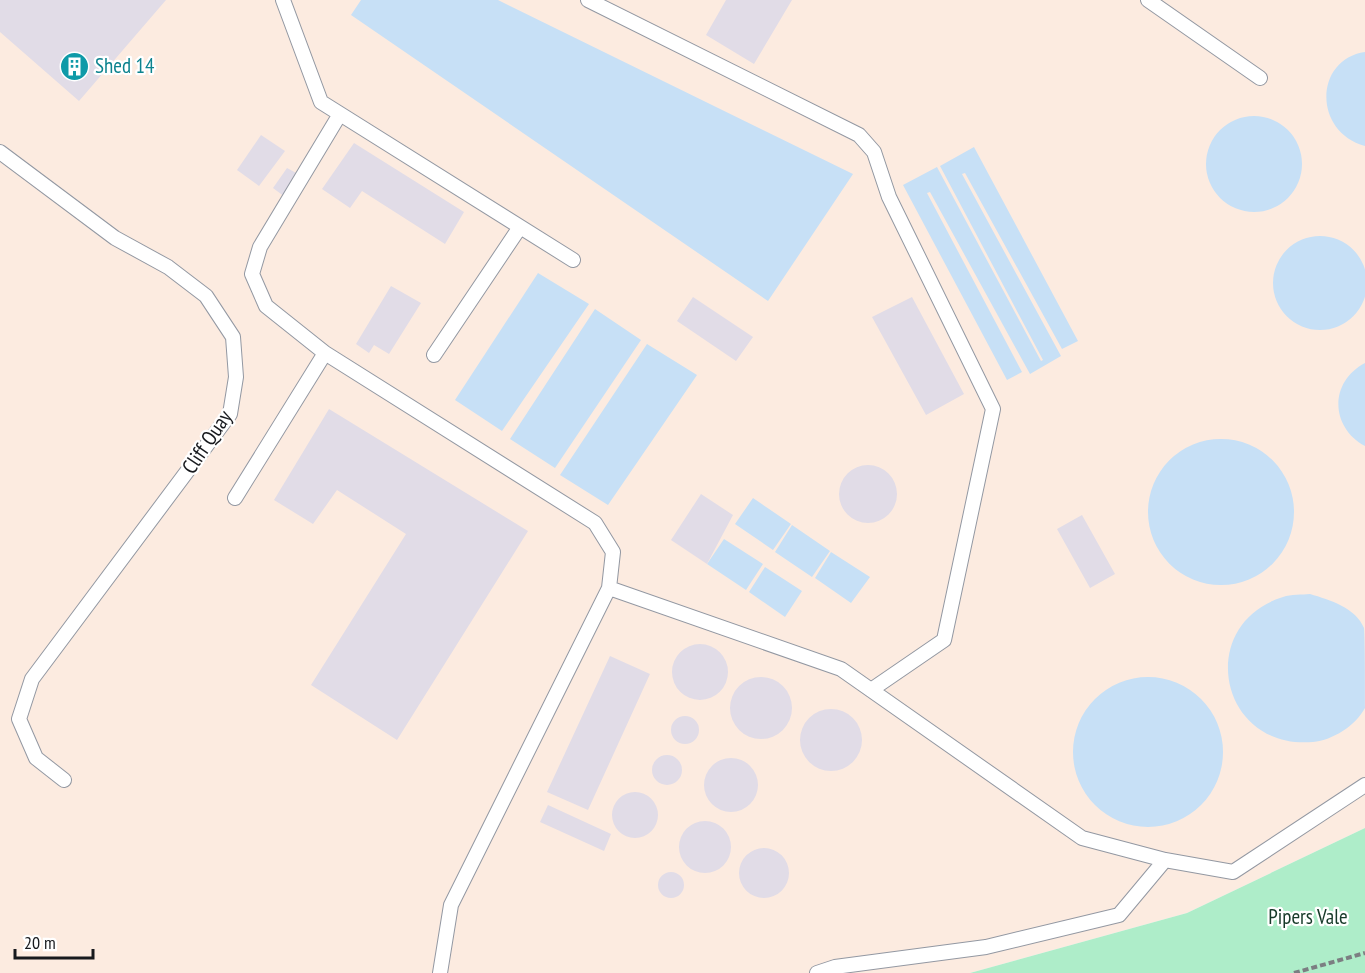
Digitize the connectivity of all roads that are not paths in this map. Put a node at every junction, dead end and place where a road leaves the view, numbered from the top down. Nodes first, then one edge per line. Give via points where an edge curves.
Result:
1 (283, 0) edge
2 (1148, 0) edge
3 (592, 1) edge
4 (1260, 78) dead end
5 (340, 114) junction
6 (0, 152) edge
7 (520, 227) junction
8 (573, 260) dead end
9 (325, 353) junction
10 (434, 355) dead end
11 (235, 498) dead end
12 (609, 588) junction
13 (871, 690) junction
14 (63, 780) dead end
15 (1365, 785) edge
16 (1165, 860) junction
17 (440, 973) edge
18 (817, 973) edge

1 - 5 lane via 321,102
2 - 4 lane
3 - 13 lane via 859,135 874,152 889,197 993,409 944,640
5 - 7 lane
5 - 9 lane via 260,247 252,274 266,306
6 - 14 lane, Cliff Quay via 115,238 168,267 206,296 233,337 236,377 230,414 32,679 20,719 36,758
7 - 8 lane
7 - 10 lane
9 - 11 lane
9 - 12 lane via 594,523 613,552
12 - 13 lane via 841,669
12 - 17 lane via 451,905
13 - 16 lane via 1082,838
15 - 16 lane via 1233,872
16 - 18 lane via 1119,915 986,947 835,967

